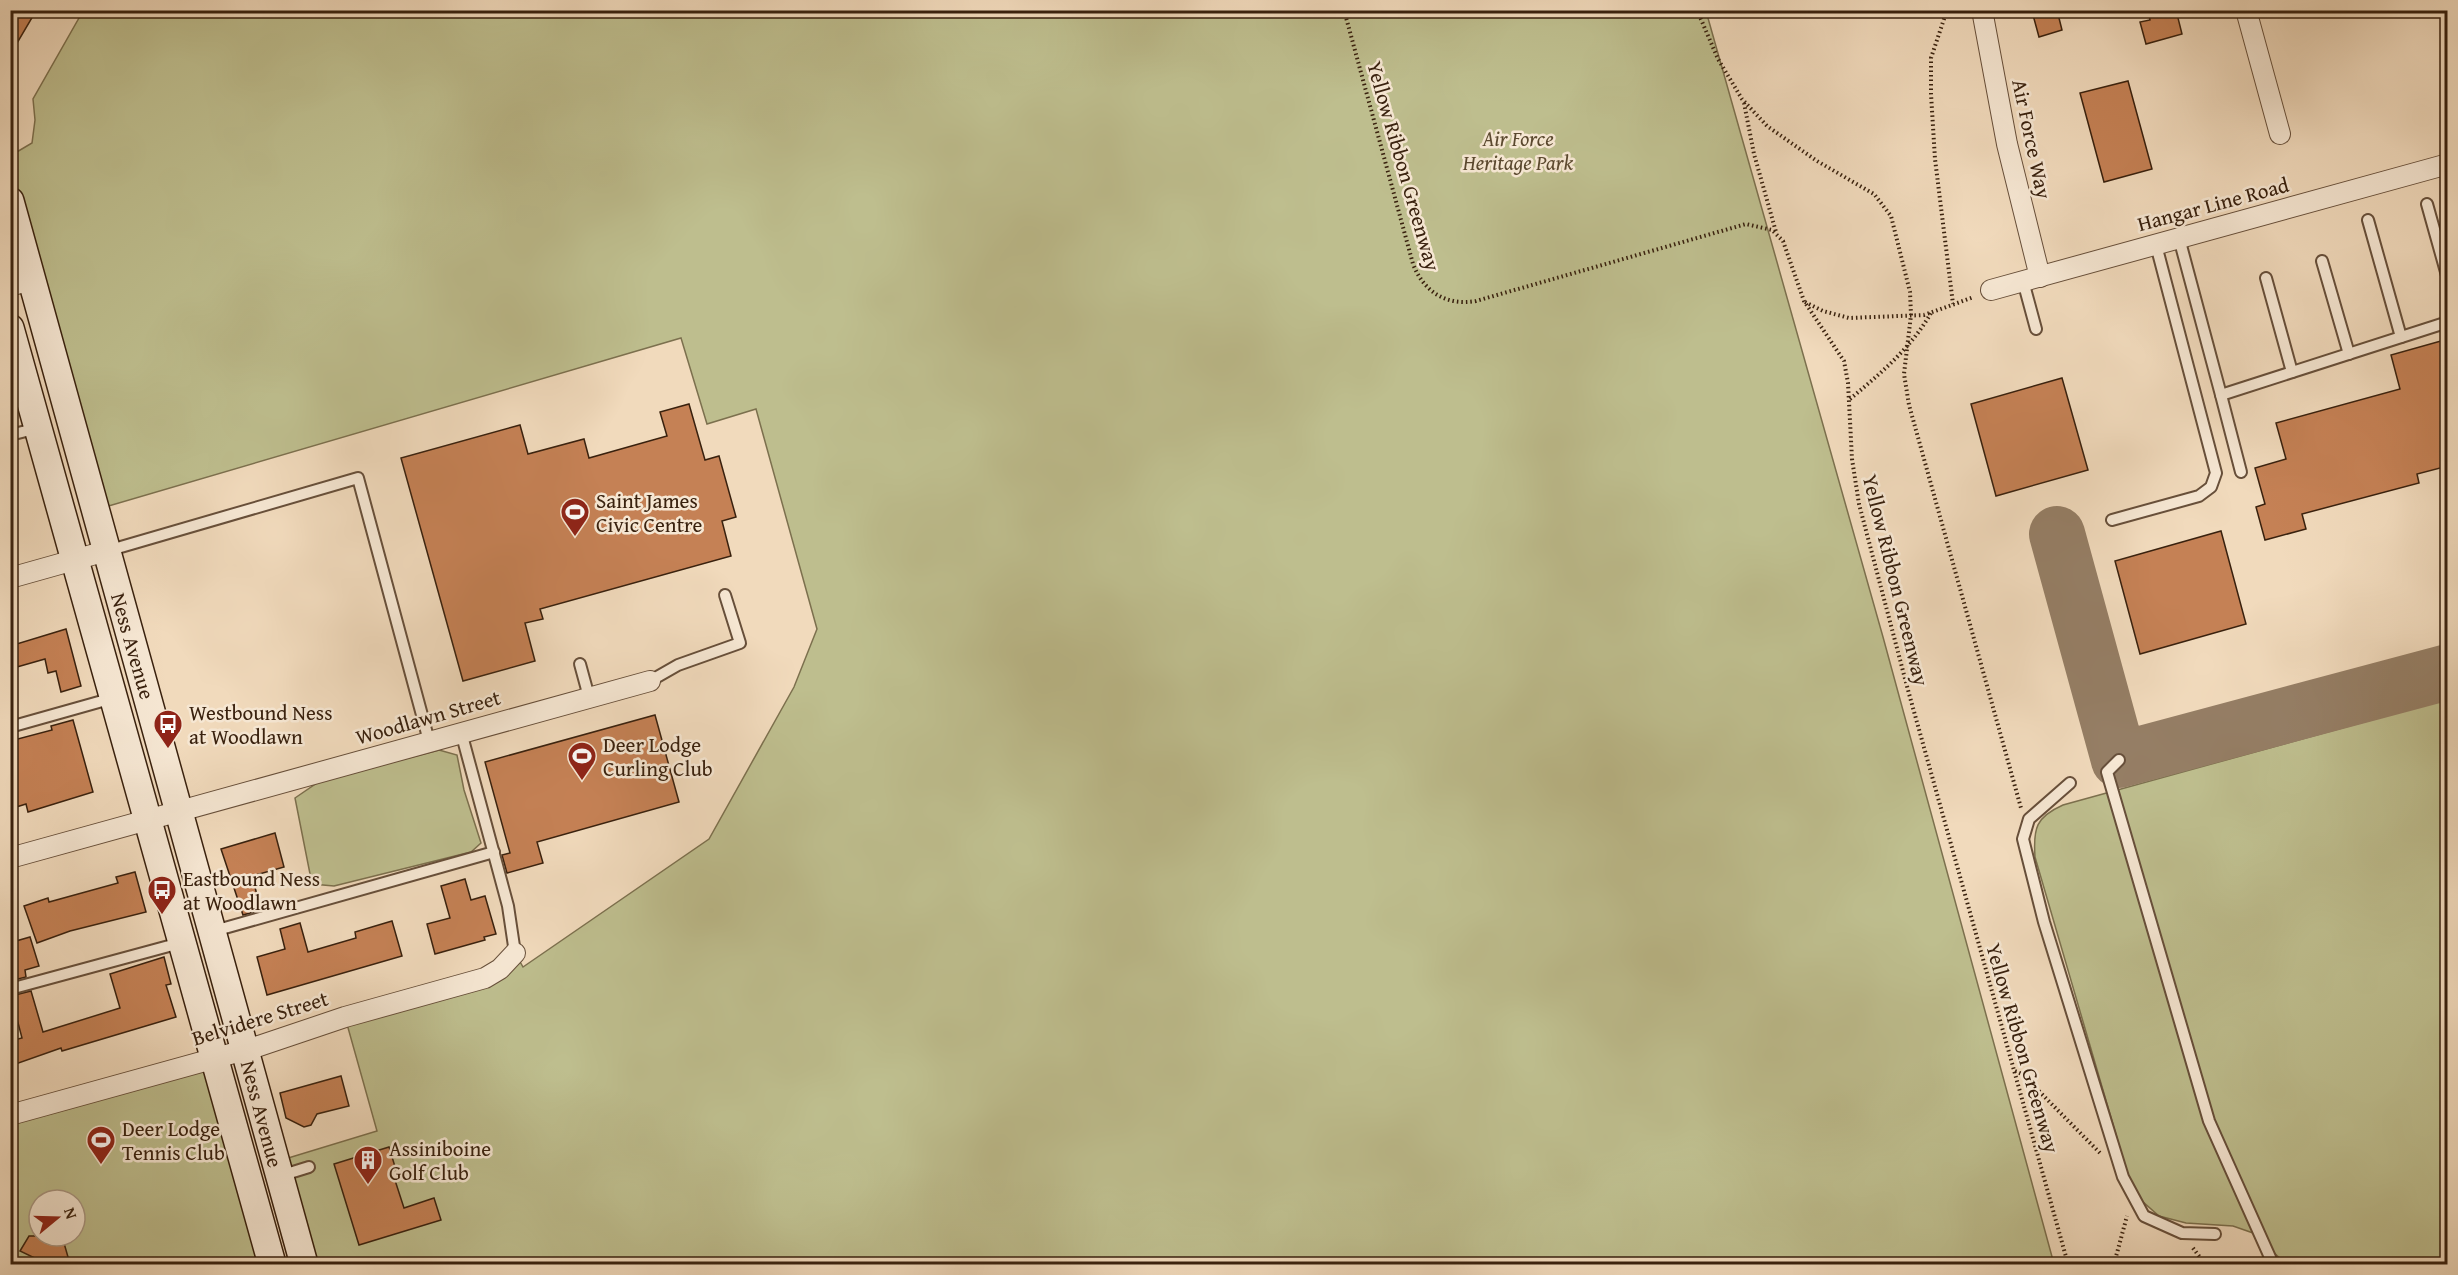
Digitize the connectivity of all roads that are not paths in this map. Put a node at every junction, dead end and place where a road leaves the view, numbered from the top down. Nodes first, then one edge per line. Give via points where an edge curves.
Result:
1 (1982, 10) edge
2 (2246, 10) edge
3 (2280, 134) dead end
4 (2448, 164) edge
5 (10, 201) edge
6 (2427, 204) dead end
7 (2368, 220) dead end
8 (2179, 238) junction
9 (2156, 244) junction
10 (2322, 261) dead end
11 (2266, 278) dead end
12 (2031, 279) junction
13 (2448, 279) edge
14 (21, 283) edge
15 (1991, 290) road end
16 (2448, 322) edge
17 (10, 328) edge
18 (2036, 329) dead end
19 (2401, 337) junction
20 (2349, 354) junction
21 (2292, 372) junction
22 (2221, 395) junction
23 (39, 428) junction
24 (10, 435) edge
25 (2241, 472) dead end
26 (2112, 520) dead end
27 (106, 551) junction
28 (75, 560) junction
29 (10, 578) edge
30 (726, 595) dead end
31 (580, 664) dead end
32 (650, 681) joint
33 (589, 697) junction
34 (113, 698) junction
35 (10, 727) edge
36 (460, 732) junction
37 (429, 741) junction
38 (2119, 760) dead end
39 (2070, 783) dead end
40 (179, 811) junction
41 (146, 820) junction
42 (494, 852) junction
43 (10, 858) edge
44 (212, 932) junction
45 (181, 943) junction
46 (515, 953) joint
47 (10, 989) edge
48 (245, 1049) junction
49 (213, 1058) junction
50 (10, 1115) edge
51 (309, 1167) dead end
52 (279, 1176) junction
53 (2215, 1234) dead end
54 (272, 1264) edge
55 (304, 1264) edge
56 (2273, 1264) edge

1 - 12 street, Air Force Way
2 - 3 street
4 - 8 street, Hangar Line Road
5 - 14 main road, Ness Avenue
6 - 13 lane
7 - 19 lane
8 - 9 street, Hangar Line Road
8 - 22 lane
9 - 12 street, Hangar Line Road
9 - 26 lane via 2216,473 2211,487 2199,496
10 - 20 lane
11 - 21 lane
12 - 15 street, Hangar Line Road
12 - 18 lane
14 - 27 main road, Ness Avenue
16 - 19 lane
17 - 23 main road, Ness Avenue
19 - 20 lane
20 - 21 lane
21 - 22 lane
22 - 25 lane
23 - 24 lane
23 - 28 main road, Ness Avenue
27 - 28 street
27 - 37 lane via 358,478
27 - 40 main road, Ness Avenue
28 - 29 street
28 - 34 main road, Ness Avenue
30 - 32 lane via 740,643 678,665
31 - 33 lane
32 - 33 street, Woodlawn Street
33 - 36 street, Woodlawn Street
34 - 35 lane
34 - 41 main road, Ness Avenue
36 - 37 street, Woodlawn Street
36 - 42 lane
37 - 40 street, Woodlawn Street
38 - 56 lane via 2107,772 2209,1121
39 - 53 lane via 2029,819 2023,839 2044,922 2123,1177 2144,1216 2182,1233
40 - 41 street, Woodlawn Street
40 - 44 main road, Ness Avenue
41 - 43 street, Woodlawn Street
41 - 45 main road, Ness Avenue
42 - 44 lane
42 - 46 lane
44 - 48 main road, Ness Avenue
45 - 47 lane
45 - 49 main road, Ness Avenue
46 - 48 street, Belvidere Street via 485,978
48 - 49 street, Belvidere Street
48 - 52 main road, Ness Avenue
49 - 50 street, Belvidere Street
49 - 54 main road, Ness Avenue
51 - 52 lane
52 - 55 main road, Ness Avenue

